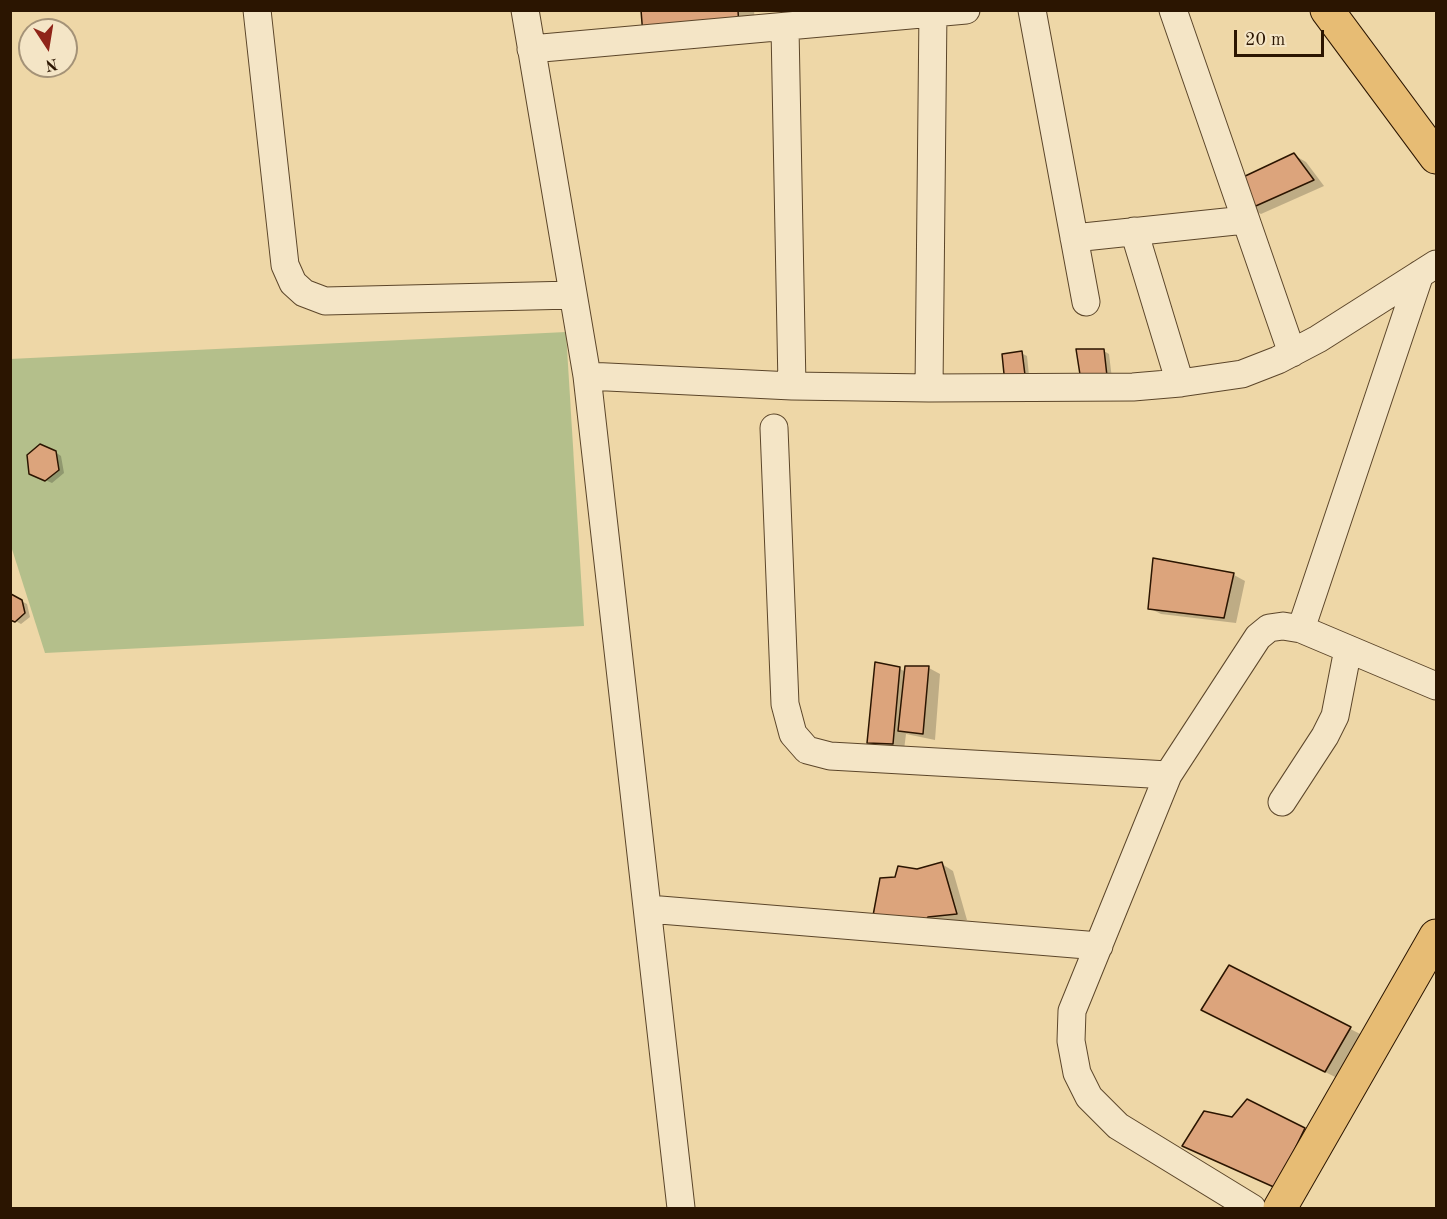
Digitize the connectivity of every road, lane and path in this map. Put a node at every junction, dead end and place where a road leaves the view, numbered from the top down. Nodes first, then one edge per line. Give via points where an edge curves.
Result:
1 (257, 10) edge
2 (525, 10) edge
3 (966, 10) edge
4 (1032, 10) edge
5 (1173, 10) edge
6 (1327, 10) edge
7 (933, 12) edge
8 (785, 28) junction
9 (531, 49) junction
10 (1433, 144) edge
11 (1245, 220) junction
12 (1134, 231) junction
13 (1074, 238) junction
14 (1428, 269) edge
15 (573, 295) junction
16 (1086, 302) dead end
17 (1292, 353) junction
18 (587, 376) junction
19 (1180, 383) junction
20 (792, 386) junction
21 (929, 388) junction
22 (774, 428) dead end
23 (1301, 628) junction
24 (1348, 648) junction
25 (1437, 686) edge
26 (1168, 775) junction
27 (1282, 802) dead end
28 (648, 909) junction
29 (1437, 936) edge
30 (1099, 946) junction
31 (681, 1209) edge
32 (1252, 1209) edge
33 (1280, 1209) edge

1 - 15 street via 285,265 293,283 304,293 325,301
2 - 9 street
3 - 7 street
4 - 13 street
5 - 11 street
6 - 10 main road
7 - 8 street
7 - 21 street
8 - 9 street
8 - 20 street
9 - 15 street
11 - 12 street
11 - 17 street
12 - 13 street
12 - 19 street
13 - 16 street
14 - 17 street
14 - 23 street
15 - 18 street
17 - 19 street via 1242,374
18 - 20 street
18 - 28 street
19 - 21 street via 1133,387
20 - 21 street
22 - 26 street via 785,704 793,734 807,750 830,756
23 - 24 street
23 - 26 street via 1269,628 1258,637
24 - 25 street
24 - 27 street via 1335,716
26 - 30 street
28 - 30 street
28 - 31 street
29 - 33 main road
30 - 32 street via 1072,1011 1075,1062 1089,1097 1118,1126

